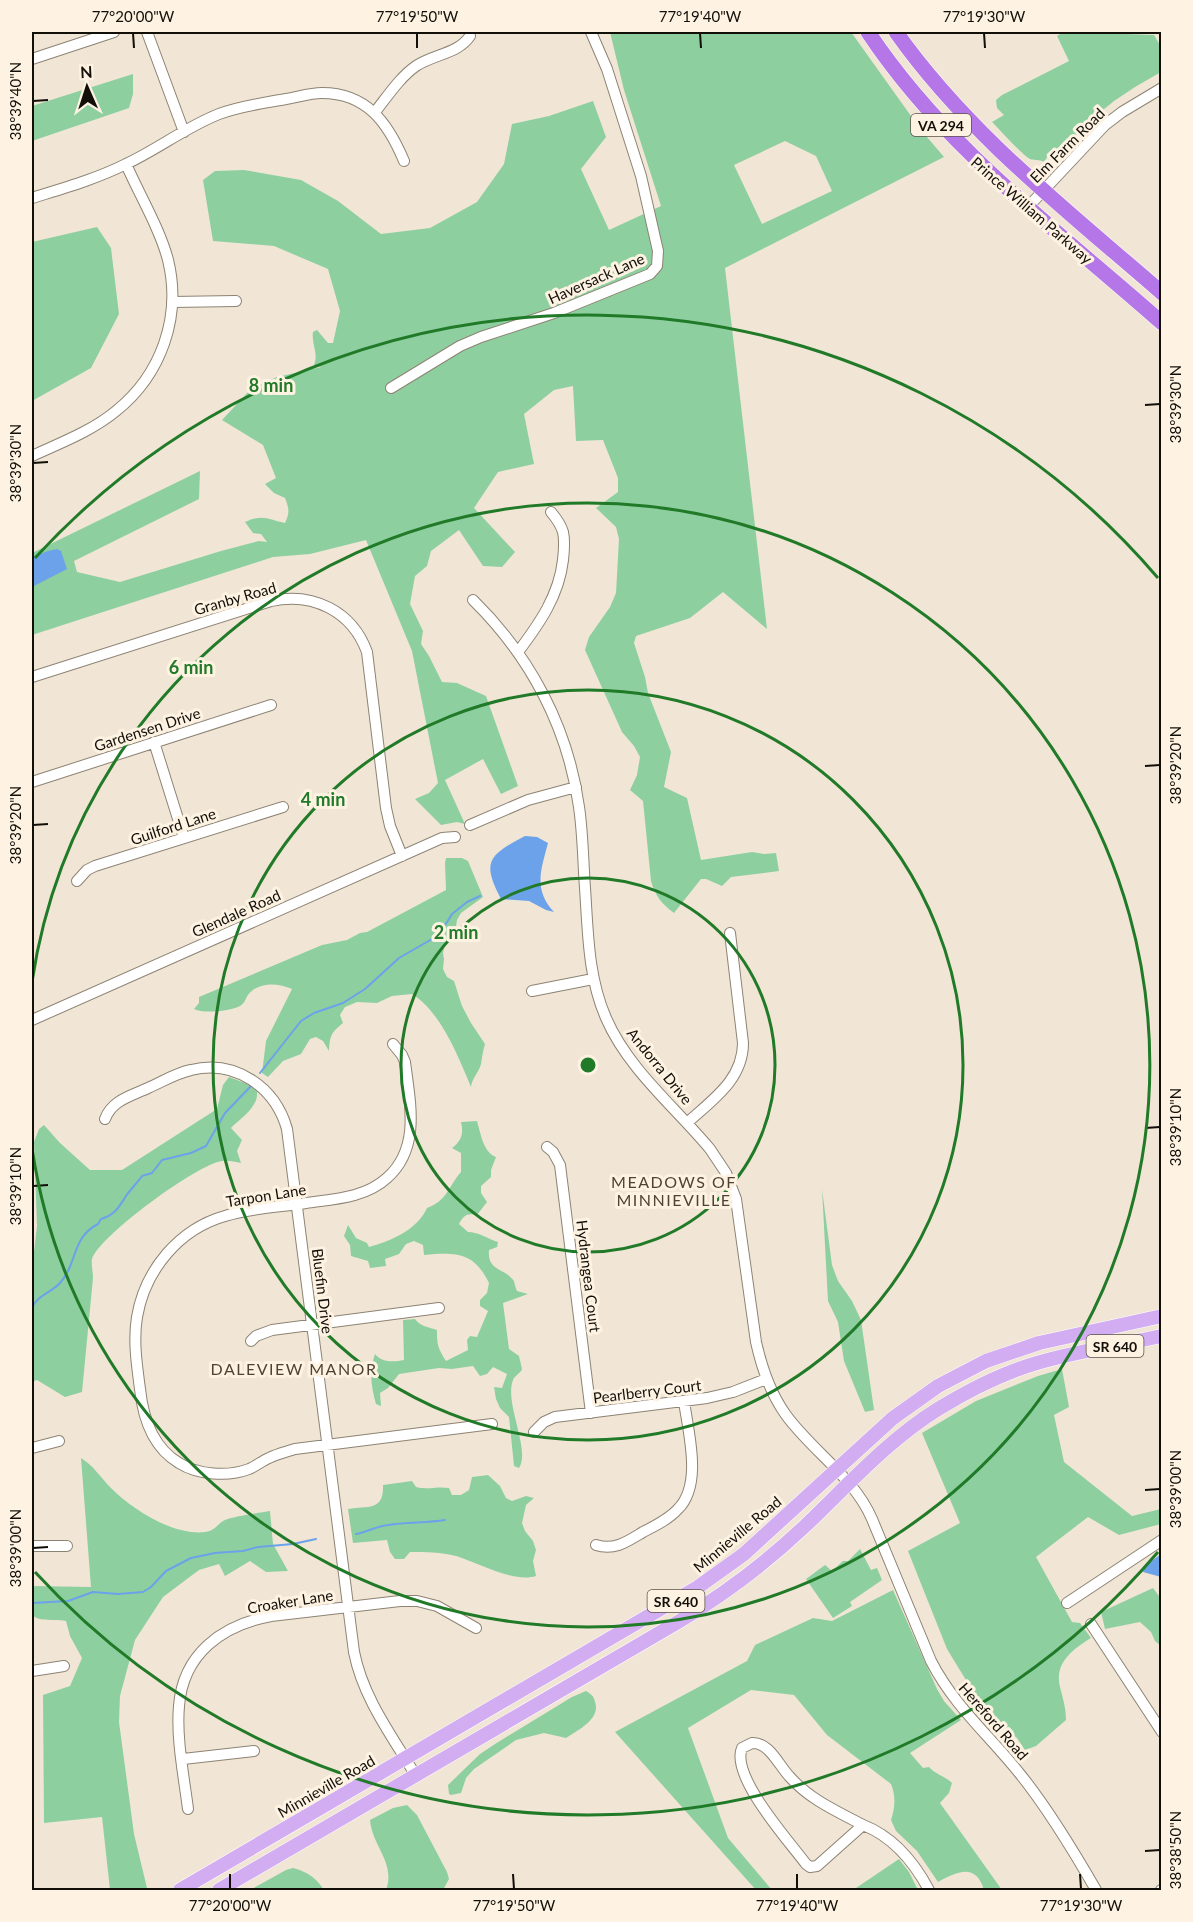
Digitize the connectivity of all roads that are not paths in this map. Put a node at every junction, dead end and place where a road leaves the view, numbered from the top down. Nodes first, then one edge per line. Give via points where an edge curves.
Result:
1 (114, 32) edge
2 (147, 32) edge
3 (591, 32) edge
4 (867, 32) edge
5 (896, 32) edge
6 (470, 36) dead end
7 (32, 59) edge
8 (1161, 88) edge
9 (375, 112) junction
10 (184, 132) junction
11 (404, 161) dead end
12 (126, 164) junction
13 (1044, 189) junction
14 (32, 198) edge
15 (1028, 207) junction
16 (1161, 293) edge
17 (236, 301) dead end
18 (172, 302) junction
19 (1161, 323) edge
20 (391, 388) dead end
21 (32, 456) edge
22 (551, 512) dead end
23 (473, 600) dead end
24 (518, 652) junction
25 (32, 677) edge
26 (271, 705) dead end
27 (154, 742) junction
28 (32, 782) edge
29 (576, 787) junction
30 (283, 807) dead end
31 (470, 825) dead end
32 (454, 837) dead end
33 (184, 838) junction
34 (402, 856) junction
35 (77, 881) dead end
36 (730, 933) dead end
37 (593, 979) junction
38 (532, 991) dead end
39 (32, 1020) edge
40 (393, 1044) dead end
41 (105, 1119) dead end
42 (687, 1123) junction
43 (547, 1147) dead end
44 (297, 1204) junction
45 (439, 1308) dead end
46 (1161, 1316) edge
47 (312, 1325) junction
48 (1161, 1336) edge
49 (251, 1341) dead end
50 (766, 1379) junction
51 (684, 1401) junction
52 (591, 1413) junction
53 (492, 1424) dead end
54 (534, 1432) dead end
55 (59, 1441) dead end
56 (328, 1445) junction
57 (32, 1448) edge
58 (836, 1469) junction
59 (849, 1484) junction
60 (1161, 1540) edge
61 (596, 1545) dead end
62 (32, 1546) edge
63 (67, 1546) dead end
64 (1067, 1603) dead end
65 (348, 1607) junction
66 (1091, 1624) dead end
67 (476, 1628) dead end
68 (64, 1666) dead end
69 (32, 1671) edge
70 (1161, 1732) edge
71 (254, 1751) dead end
72 (183, 1759) junction
73 (405, 1759) junction
74 (416, 1776) junction
75 (188, 1809) dead end
76 (863, 1825) junction
77 (180, 1890) edge
78 (219, 1890) edge
79 (929, 1890) edge
80 (1096, 1890) edge

1 - 7 street
2 - 10 street
3 - 20 street, Haversack Lane via 641,176 658,251 657,266 650,274 554,314 460,346
4 - 15 highway, Prince William Parkway / VA 294 via 940,124
5 - 13 highway, Prince William Parkway / VA 294 via 921,67 981,134
6 - 9 street via 456,49 428,59 408,72
8 - 13 street, Elm Farm Road via 1105,125
9 - 10 street via 345,96 314,94 219,114
9 - 11 street via 392,134
10 - 12 street
12 - 14 street
12 - 18 street via 165,251
13 - 15 street, Elm Farm Road
13 - 16 highway, Prince William Parkway / VA 294
15 - 19 highway, Prince William Parkway / VA 294
17 - 18 street
18 - 21 street via 162,351 137,391 114,413
22 - 24 street via 563,530 560,576 554,597
23 - 24 street, Andorra Drive
24 - 29 street, Andorra Drive via 536,678 557,724
25 - 34 street, Granby Road via 271,601 294,598 328,606 348,620 367,652 386,808
26 - 27 street, Gardensen Drive
27 - 28 street, Gardensen Drive
27 - 33 street
29 - 31 street via 528,800
29 - 37 street, Andorra Drive
30 - 33 street, Guilford Lane
32 - 34 street, Glendale Road via 442,838
33 - 35 street, Guilford Lane via 95,866
34 - 39 street, Glendale Road
36 - 42 street via 742,1061 732,1080
37 - 38 street
37 - 42 street, Andorra Drive via 605,1017 620,1044
40 - 44 street, Tarpon Lane via 405,1062 412,1122 408,1145 396,1168 380,1184 357,1195
41 - 44 street, Bluefin Drive via 118,1102 187,1071 213,1067 245,1075 266,1090 284,1117
42 - 50 street, Andorra Drive via 721,1165 734,1192 756,1342
43 - 52 street, Hydrangea Court via 560,1165
44 - 47 street, Bluefin Drive
44 - 56 street, Tarpon Lane via 216,1219 188,1234 167,1252 145,1290 137,1317 140,1394 148,1427 160,1448 179,1463 201,1472 236,1473 281,1453
45 - 47 street
46 - 58 main road, Minnieville Road / SR 640 via 1055,1338 986,1361 922,1397
47 - 49 street via 272,1330
47 - 56 street, Bluefin Drive
48 - 59 main road, SR 640 via 1036,1363 996,1378 932,1413
50 - 51 street, Pearlberry Court via 721,1396
50 - 58 street, Andorra Drive via 786,1415
51 - 52 street, Pearlberry Court
51 - 61 street via 692,1477 682,1505 622,1545
52 - 54 street, Pearlberry Court via 550,1419
53 - 56 street, Tarpon Lane
55 - 57 street
56 - 65 street, Bluefin Drive
58 - 59 street, Hereford Road
58 - 73 main road, Minnieville Road / SR 640 via 744,1554 698,1587
59 - 74 main road, SR 640 via 774,1554 689,1616
59 - 80 street, Hereford Road via 870,1512 942,1682 1034,1792
60 - 64 street
62 - 63 street
65 - 67 street, Croaker Lane via 400,1601 427,1603
65 - 72 street, Croaker Lane via 249,1621 226,1630 205,1647 191,1666 180,1694 178,1718
65 - 73 street, Bluefin Drive via 362,1682
66 - 70 street
68 - 69 street
71 - 72 street
72 - 75 street, Croaker Lane
73 - 74 street, Bluefin Drive
73 - 77 main road, Minnieville Road / SR 640
74 - 78 main road, SR 640
76 - 76 street via 808,1795 763,1744 752,1743 742,1748 741,1763 752,1791 807,1865 817,1866
76 - 79 street via 903,1852

